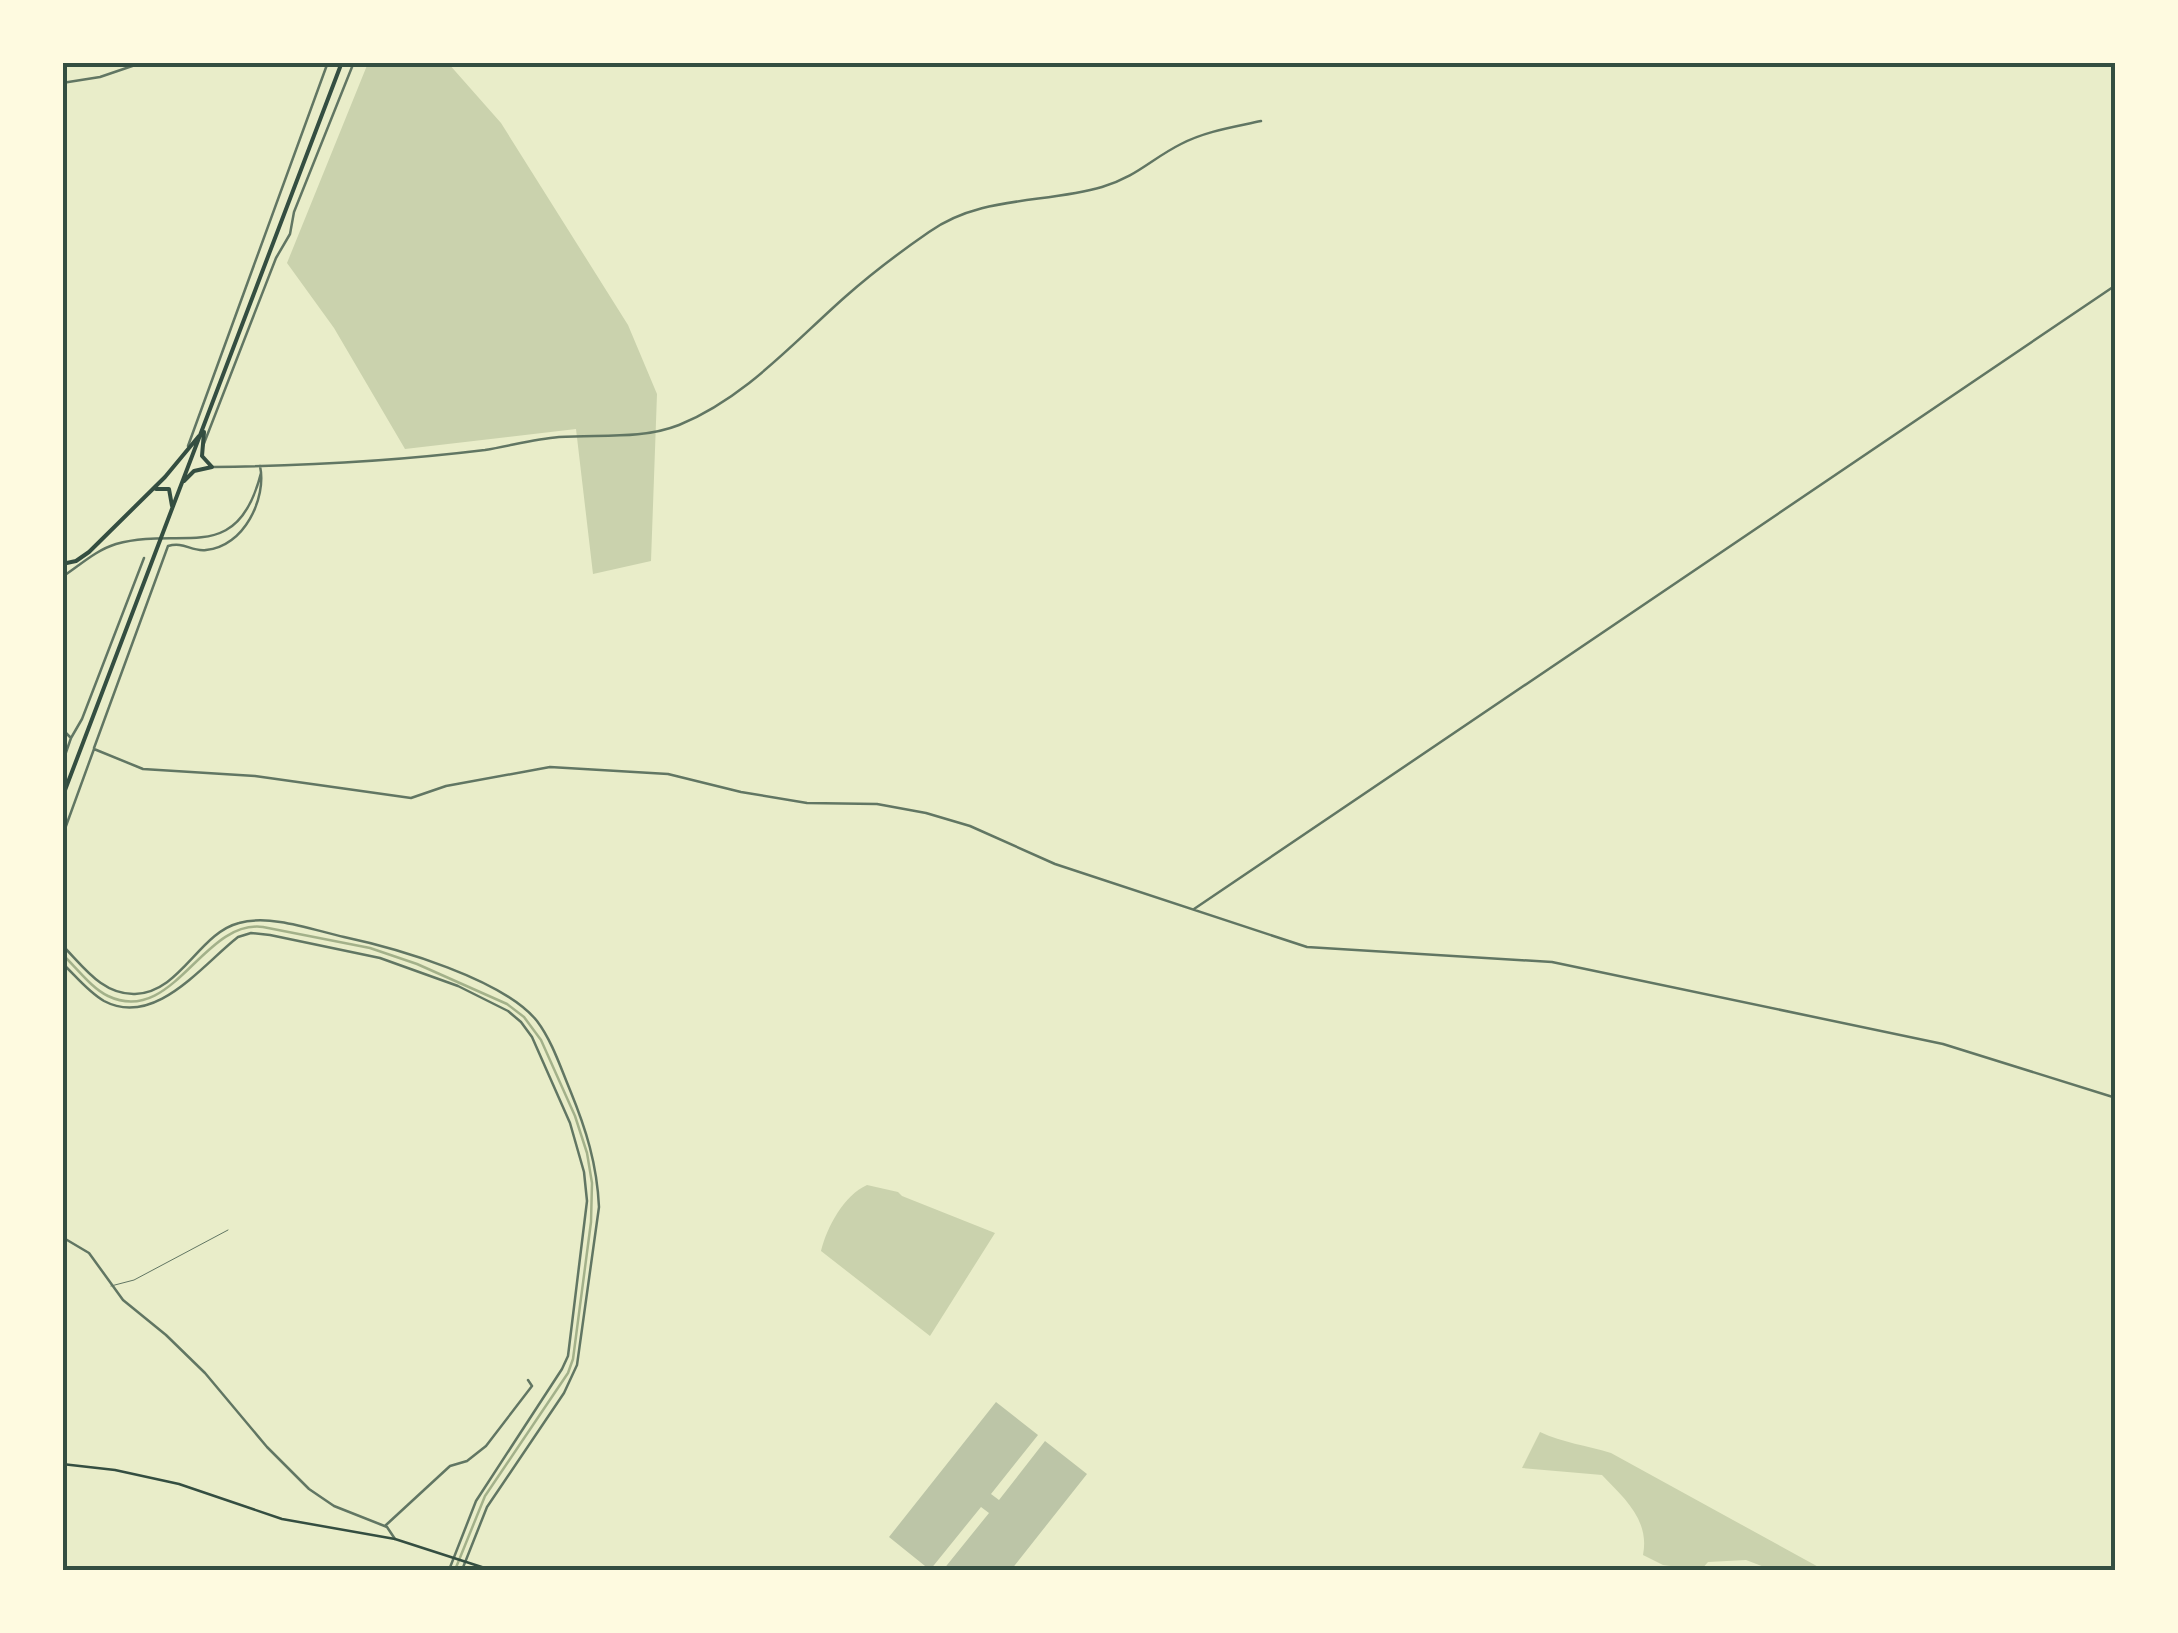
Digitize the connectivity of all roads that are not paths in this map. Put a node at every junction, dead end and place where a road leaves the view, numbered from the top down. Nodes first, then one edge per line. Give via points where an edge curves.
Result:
1 (144, 62) edge
2 (328, 62) edge
3 (342, 62) edge
4 (354, 62) edge
5 (62, 84) edge
6 (1261, 121) dead end
7 (2116, 285) edge
8 (205, 423) junction
9 (202, 432) junction
10 (202, 448) junction
11 (186, 452) junction
12 (212, 467) junction
13 (261, 469) junction
14 (182, 483) junction
15 (151, 490) junction
16 (172, 510) junction
17 (144, 558) dead end
18 (62, 564) edge
19 (62, 577) edge
20 (62, 729) edge
21 (71, 738) junction
22 (94, 749) junction
23 (62, 764) edge
24 (62, 798) edge
25 (62, 837) edge
26 (1192, 910) junction
27 (298, 927) junction
28 (294, 940) junction
29 (62, 945) edge
30 (426, 959) junction
31 (62, 963) edge
32 (421, 972) junction
33 (172, 977) junction
34 (179, 986) junction
35 (2116, 1098) edge
36 (228, 1230) dead end
37 (62, 1237) edge
38 (578, 1276) junction
39 (590, 1278) junction
40 (111, 1286) junction
41 (528, 1380) dead end
42 (527, 1424) junction
43 (538, 1431) junction
44 (62, 1464) edge
45 (386, 1526) junction
46 (394, 1539) junction
47 (455, 1557) junction
48 (464, 1560) junction
49 (449, 1570) edge
50 (462, 1570) edge
51 (491, 1570) edge

1 - 5 street
2 - 11 street
3 - 8 main road
4 - 10 street
6 - 13 street via 1196,137 1138,174 1104,186 955,216 848,294 719,406 674,427
7 - 26 street
8 - 9 main road
8 - 10 main road
9 - 11 main road
9 - 14 main road
10 - 12 main road
11 - 15 main road
12 - 13 street
12 - 14 main road
13 - 19 street via 230,528 202,539 117,544
13 - 22 street via 258,504 229,540 206,550 168,546
14 - 16 main road
15 - 16 main road via 169,489
15 - 18 main road via 89,552
16 - 24 main road
17 - 21 street
20 - 21 street
21 - 23 street
22 - 25 street
22 - 26 street via 143,769 411,798 550,767 668,774 807,803 877,804 970,826 1055,864
26 - 35 street via 1307,946 1552,962 1943,1044
27 - 28 street
27 - 30 street
27 - 33 street via 240,922
28 - 32 street
28 - 34 street via 238,937
29 - 33 street via 101,984 121,994 145,993
30 - 32 street
30 - 39 street via 518,1003 547,1036 596,1166 599,1206
31 - 34 street via 94,994 132,1008
32 - 38 street via 508,1011 532,1037 582,1159 587,1201
33 - 34 street
36 - 40 lane
37 - 40 street via 89,1254
38 - 39 street
38 - 42 street via 568,1356
39 - 43 street via 577,1366
40 - 45 street via 205,1373 308,1489
41 - 45 street via 532,1386 496,1437 450,1466
42 - 43 street
42 - 47 street via 476,1501
43 - 48 street via 487,1506
44 - 46 main road via 179,1484 282,1518
45 - 46 street
46 - 47 main road
47 - 48 main road
47 - 49 street
48 - 50 street
48 - 51 main road

